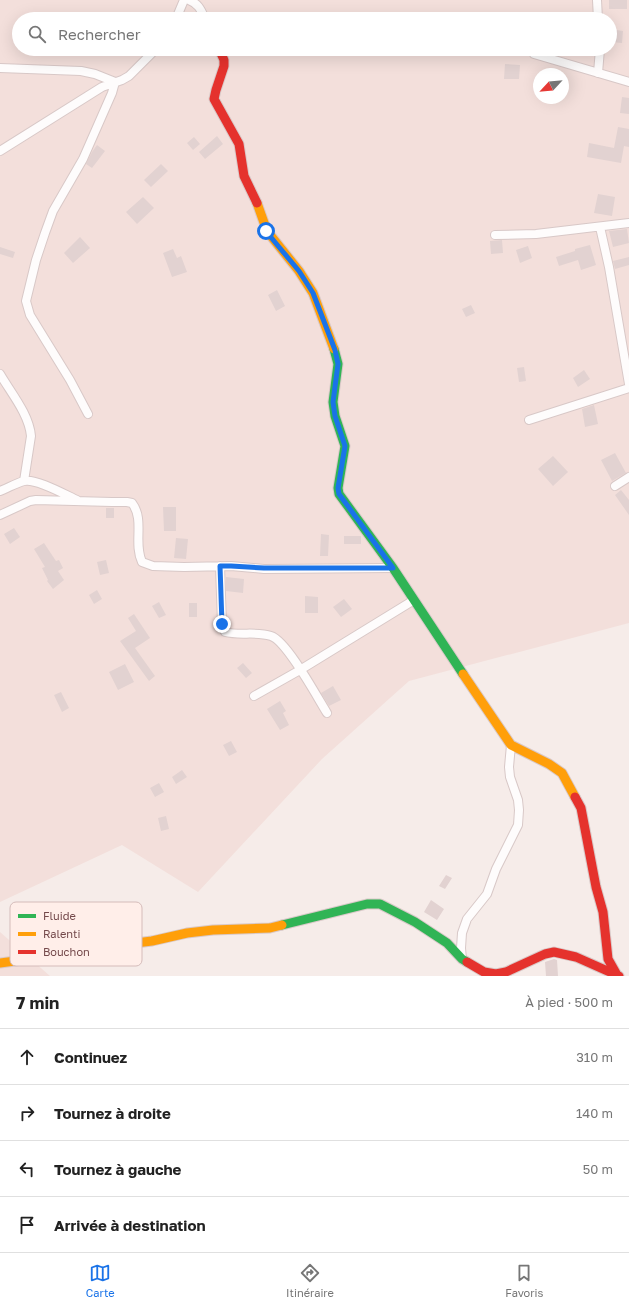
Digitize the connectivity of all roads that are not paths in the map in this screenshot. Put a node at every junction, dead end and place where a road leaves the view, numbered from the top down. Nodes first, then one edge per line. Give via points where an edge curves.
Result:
1 (184, 0) edge
2 (189, 0) edge
3 (597, 0) edge
4 (179, 12) edge
5 (202, 12) edge
6 (598, 12) edge
7 (149, 56) edge
8 (222, 56) edge
9 (541, 56) edge
10 (599, 56) edge
11 (0, 68) edge
12 (598, 73) junction
13 (115, 82) junction
14 (629, 82) edge
15 (0, 151) edge
16 (629, 223) edge
17 (600, 227) junction
18 (495, 235) dead end
19 (0, 374) edge
20 (629, 384) edge
21 (629, 388) edge
22 (88, 414) dead end
23 (529, 420) dead end
24 (629, 477) edge
25 (24, 481) junction
26 (615, 486) dead end
27 (0, 491) edge
28 (80, 501) junction
29 (0, 515) edge
30 (220, 566) junction
31 (393, 568) junction
32 (414, 600) junction
33 (300, 670) junction
34 (254, 696) dead end
35 (327, 713) dead end
36 (511, 745) junction
37 (142, 942) edge
38 (462, 959) junction
39 (10, 962) edge
40 (0, 963) edge
41 (618, 975) edge

1 - 4 street
2 - 5 street via 195,2
3 - 6 street
7 - 13 street via 129,76
8 - 31 street via 224,62 214,99 239,144 244,176 255,196 266,231 299,271 313,293 335,350 338,364 333,402 345,446 339,494
9 - 12 street
10 - 12 street
11 - 13 street via 81,71
12 - 14 street
13 - 15 street via 102,87
13 - 22 street via 83,160 53,211 36,260 26,301 30,315
16 - 17 street
17 - 18 street via 536,234
17 - 20 street via 610,267
19 - 25 street via 20,407 30,430
21 - 23 street
24 - 26 street
25 - 27 street
25 - 28 street via 38,483
28 - 29 street via 30,501
28 - 30 street via 132,503 138,513 140,557 147,565
30 - 31 street
30 - 33 street via 222,624 225,632 273,637
31 - 32 street
32 - 33 street
32 - 36 street
33 - 34 street
33 - 35 street
36 - 38 street via 509,767 518,800 518,825 496,869 487,894 467,919 462,933
36 - 41 street via 549,764 562,774 580,808 603,912 608,959
37 - 38 street via 200,931 270,928 367,904 380,904 415,922 447,943
38 - 41 street via 484,972 496,974 554,952 576,957
39 - 40 street

